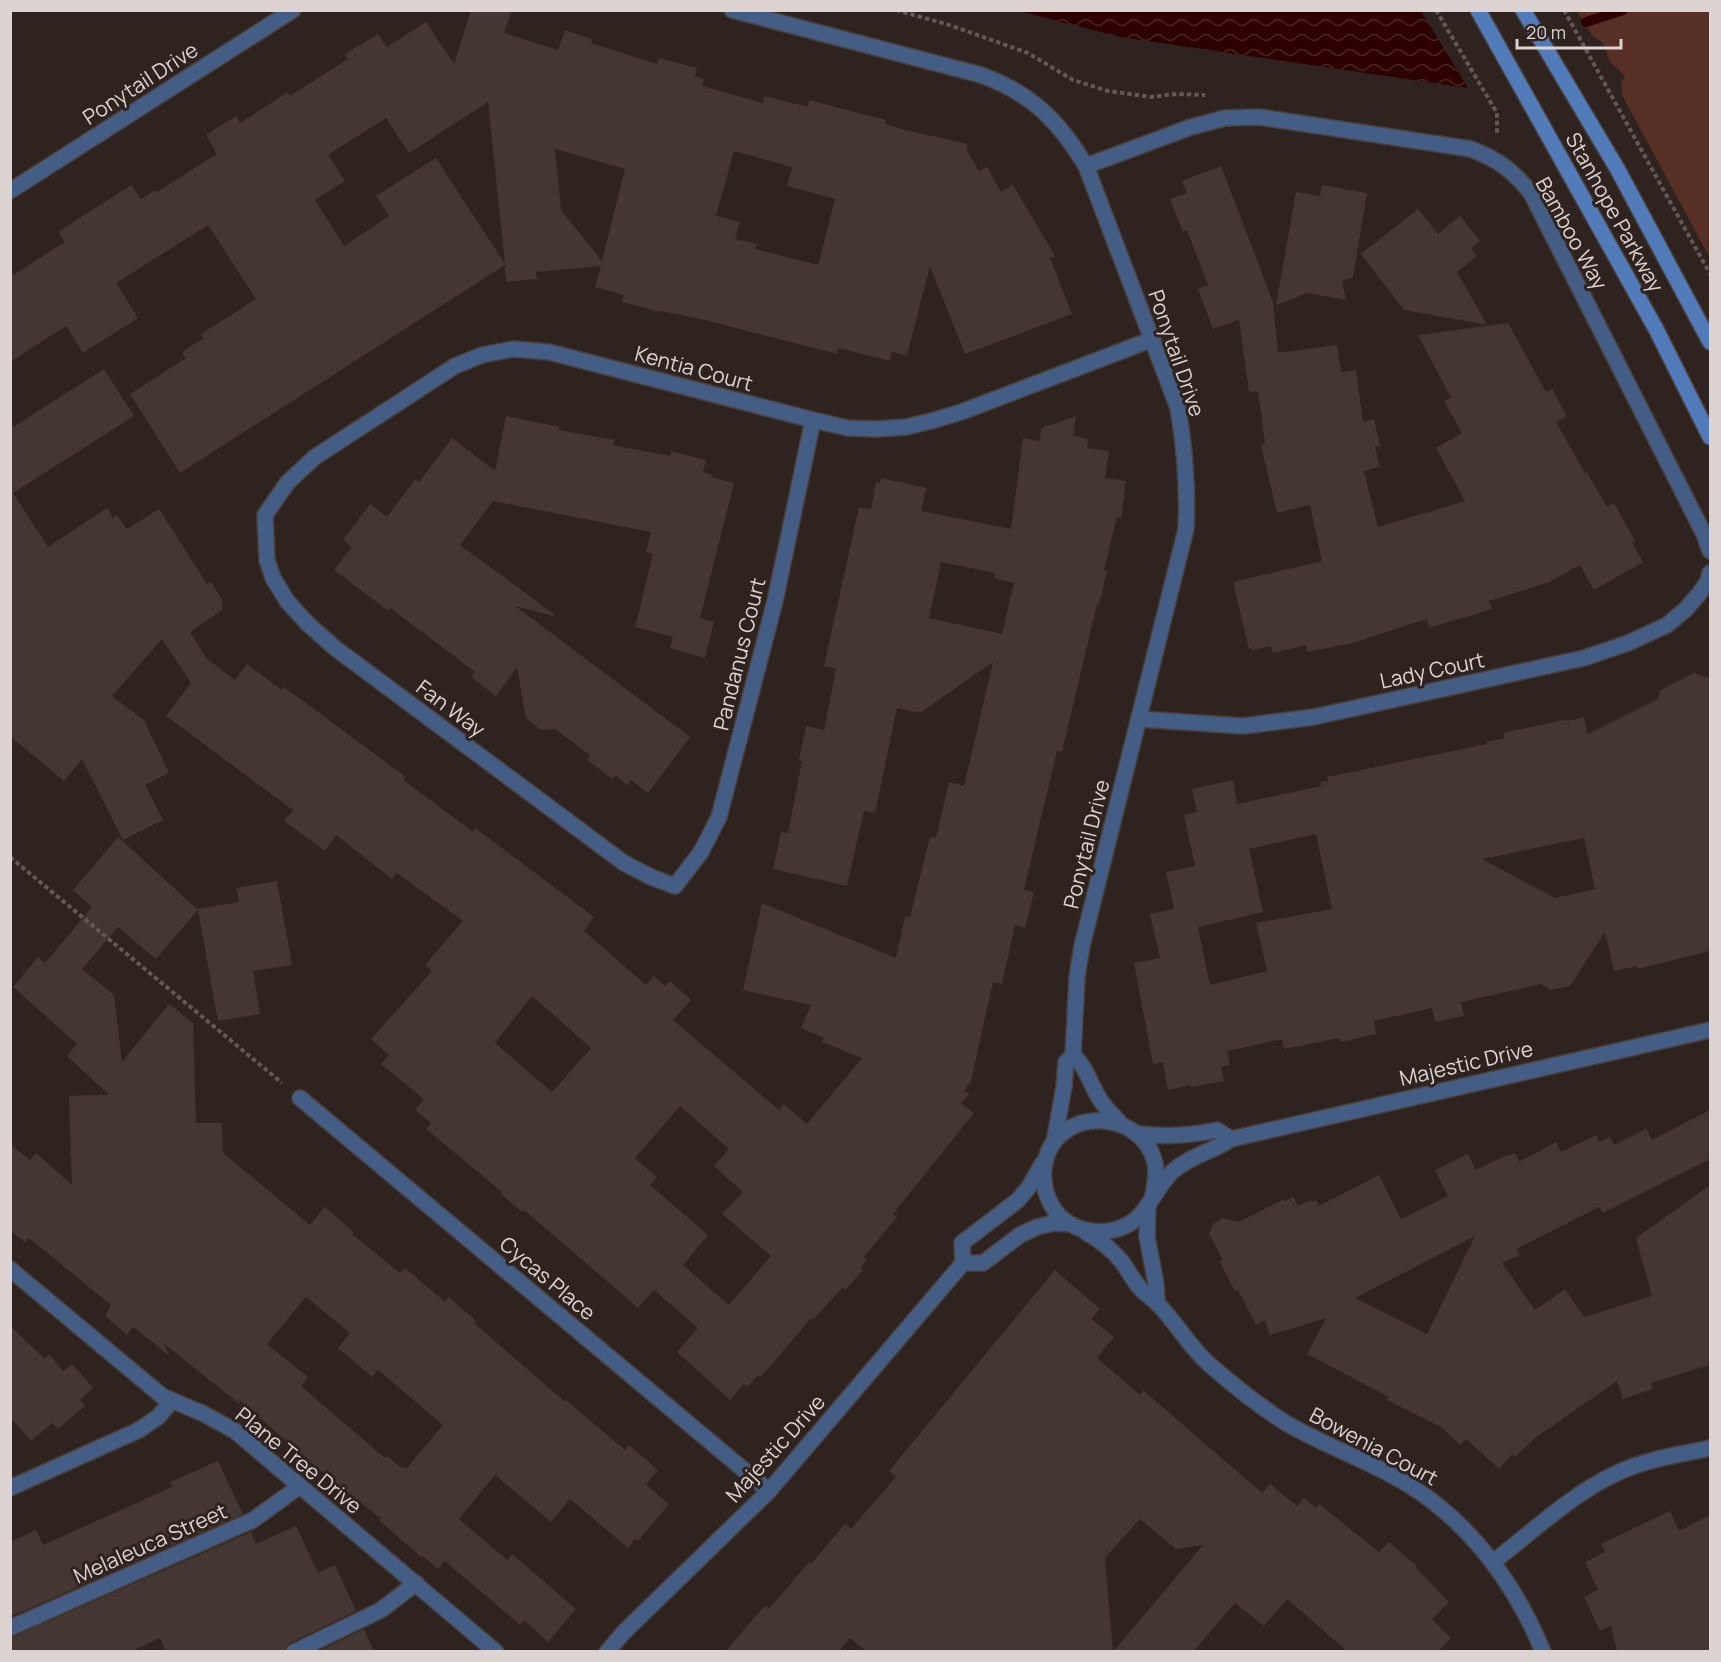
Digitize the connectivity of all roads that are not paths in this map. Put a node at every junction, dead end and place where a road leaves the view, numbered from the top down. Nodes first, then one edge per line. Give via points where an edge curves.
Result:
1 (292, 10) edge
2 (732, 10) edge
3 (1478, 10) edge
4 (1523, 10) edge
5 (1086, 166) junction
6 (10, 191) edge
7 (1153, 339) junction
8 (1710, 342) edge
9 (813, 420) junction
10 (1710, 437) edge
11 (265, 515) joint
12 (1710, 551) edge
13 (1709, 577) edge
14 (1139, 719) junction
15 (675, 886) joint
16 (1710, 1030) edge
17 (1073, 1055) junction
18 (300, 1098) road end
19 (1120, 1123) junction
20 (1137, 1134) junction
21 (1231, 1139) junction
22 (1054, 1142) junction
23 (1046, 1156) junction
24 (1150, 1200) junction
25 (1076, 1227) junction
26 (963, 1263) junction
27 (10, 1269) edge
28 (1157, 1303) junction
29 (172, 1401) junction
30 (1710, 1448) edge
31 (300, 1486) junction
32 (10, 1488) edge
33 (769, 1491) junction
34 (1493, 1562) junction
35 (416, 1583) junction
36 (10, 1628) edge
37 (294, 1652) edge
38 (496, 1652) edge
39 (607, 1652) edge
40 (1543, 1652) edge

1 - 6 street, Ponytail Drive
2 - 5 street, Ponytail Drive via 999,81 1049,117 1069,138
3 - 10 main road, Stanhope Parkway via 1656,329
4 - 8 main road, Stanhope Parkway via 1618,170
5 - 7 street, Ponytail Drive
5 - 12 street, Bamboo Way via 1191,127 1225,118 1259,117 1471,148 1493,158 1514,173 1531,193
7 - 9 street, Kentia Court via 964,411 906,427 848,428
7 - 14 street, Ponytail Drive via 1178,408 1185,447 1186,529
9 - 11 street, Kentia Court via 549,352 513,349 455,366 315,457 288,482
9 - 15 street, Pandanus Court via 775,600 719,817 701,852
11 - 15 street, Fan Way via 267,560 273,578 286,601 307,623 335,648 624,863
13 - 14 street, Lady Court via 1685,610 1666,625 1584,658 1314,717 1243,726
14 - 17 street, Ponytail Drive via 1082,946
16 - 21 street, Majestic Drive
17 - 19 street via 1083,1064 1102,1103
17 - 22 street, Ponytail Drive via 1066,1062
18 - 33 street, Cycas Place
19 - 20 street
19 - 22 street via 1100,1119 1081,1122 1066,1129
20 - 21 street, Majestic Drive via 1166,1137 1217,1130
20 - 24 street via 1155,1164
21 - 24 street, Majestic Drive via 1186,1161
22 - 23 street
23 - 25 street via 1042,1173 1052,1207
23 - 26 street, Majestic Drive via 1017,1201 962,1243
24 - 25 street via 1136,1220 1119,1229 1100,1232
24 - 28 street via 1147,1237
25 - 26 street via 1054,1223 1037,1227 983,1263
25 - 28 street, Bowenia Court via 1105,1243 1142,1291
26 - 33 street, Majestic Drive
27 - 29 street, Plane Tree Drive
28 - 34 street, Bowenia Court via 1207,1362 1245,1395 1286,1423 1412,1486 1437,1505
29 - 31 street, Plane Tree Drive via 235,1431
29 - 32 street via 140,1430
30 - 34 street via 1644,1462 1616,1473 1586,1490
31 - 35 street, Plane Tree Drive
31 - 36 street, Melaleuca Street via 253,1520
33 - 39 street, Majestic Drive
34 - 40 street, Bowenia Court via 1515,1594
35 - 37 street via 381,1610
35 - 38 street, Plane Tree Drive

